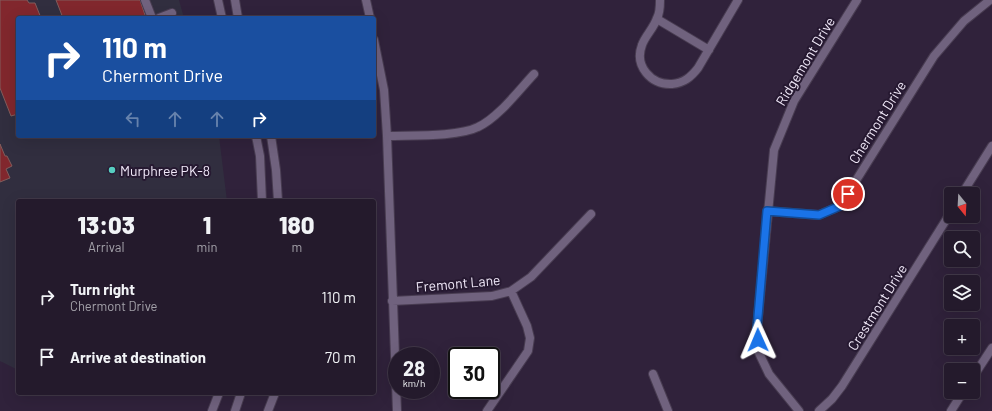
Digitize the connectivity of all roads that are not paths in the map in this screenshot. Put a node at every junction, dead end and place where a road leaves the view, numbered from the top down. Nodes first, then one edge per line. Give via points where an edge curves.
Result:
1 (146, 0) edge
2 (218, 0) edge
3 (235, 0) edge
4 (366, 0) edge
5 (660, 0) edge
6 (738, 0) edge
7 (857, 0) edge
8 (990, 0) edge
9 (172, 13) dead end
10 (151, 16) edge
11 (164, 16) edge
12 (222, 16) edge
13 (238, 16) edge
14 (370, 16) edge
15 (657, 19) junction
16 (376, 50) edge
17 (709, 50) junction
18 (534, 74) dead end
19 (387, 136) junction
20 (256, 138) edge
21 (271, 138) edge
22 (992, 146) edge
23 (966, 187) edge
24 (262, 199) edge
25 (278, 199) edge
26 (767, 211) junction
27 (590, 214) dead end
28 (944, 223) edge
29 (511, 291) junction
30 (392, 301) junction
31 (992, 348) edge
32 (980, 366) edge
33 (653, 374) dead end
34 (218, 395) edge
35 (240, 395) edge
36 (274, 395) edge
37 (959, 399) edge
38 (212, 411) edge
39 (235, 411) edge
40 (268, 411) edge
41 (397, 411) edge
42 (487, 411) edge
43 (668, 411) edge
44 (799, 411) edge
45 (819, 411) edge
46 (951, 411) edge

1 - 10 street
2 - 12 street
3 - 13 street
4 - 14 street
5 - 15 street
6 - 17 street
7 - 26 street, Ridgemont Drive via 794,101 774,150
8 - 26 street, Chermont Drive via 964,21 934,56 840,206 819,215
9 - 11 street
15 - 17 street
15 - 17 street via 642,45 640,58 644,71 655,81 670,84 684,81 691,76
16 - 19 street via 384,90
18 - 19 street via 495,115 478,127 453,133
19 - 30 street
20 - 24 street
21 - 25 street
22 - 23 street
26 - 44 street, Ridgemont Drive via 757,328 759,353 769,374
27 - 29 street, Fremont Lane via 531,277
28 - 45 street, Crestmont Drive via 842,386
29 - 30 street, Fremont Lane via 492,296
29 - 42 street via 527,326 530,338 528,351
30 - 41 street
31 - 32 street
33 - 43 street
34 - 38 street
35 - 39 street
36 - 40 street
37 - 46 street

